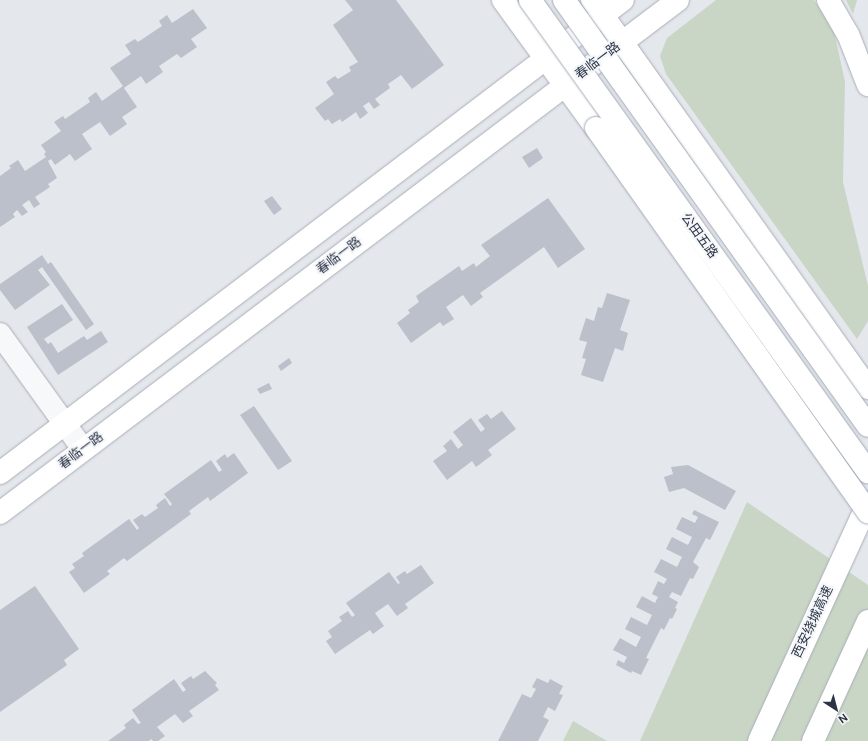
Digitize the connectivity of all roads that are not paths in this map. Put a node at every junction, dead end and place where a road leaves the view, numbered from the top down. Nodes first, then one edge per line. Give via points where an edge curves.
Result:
1 (503, 0) edge
2 (530, 0) edge
3 (564, 0) edge
4 (623, 0) edge
5 (678, 0) edge
6 (828, 0) edge
7 (598, 7) edge
8 (623, 42) junction
9 (546, 58) junction
10 (566, 85) junction
11 (868, 85) edge
12 (0, 334) edge
13 (868, 388) edge
14 (65, 423) junction
15 (868, 426) edge
16 (83, 449) junction
17 (868, 472) edge
18 (0, 473) edge
19 (868, 503) edge
20 (868, 512) edge
21 (0, 513) edge
22 (868, 621) edge
23 (760, 736) edge
24 (813, 741) edge

1 - 9 main road
2 - 17 main road, 公田五路, bridge
3 - 15 main road, 公田五路, bridge
4 - 7 main road
5 - 8 main road, 春临一路
6 - 11 main road via 848,34
7 - 8 main road
7 - 9 main road
8 - 10 main road, 春临一路
8 - 13 main road
9 - 10 main road
9 - 14 main road
10 - 16 main road, 春临一路
10 - 20 main road, bridge
12 - 14 street
14 - 16 street
14 - 18 main road
16 - 21 main road, 春临一路
19 - 23 main road, 西安绕城高速
22 - 24 main road

